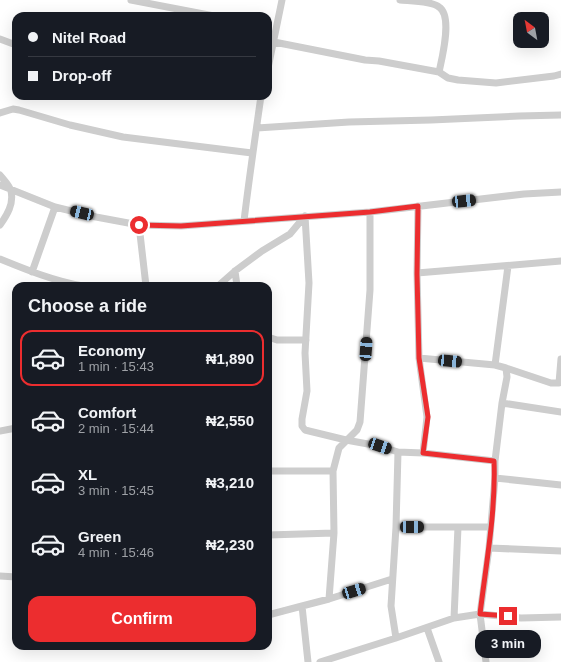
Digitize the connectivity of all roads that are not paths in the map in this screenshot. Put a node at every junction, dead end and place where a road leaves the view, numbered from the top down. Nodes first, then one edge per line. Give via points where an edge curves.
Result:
1 (131, 0) edge
2 (282, 0) edge
3 (400, 0) edge
4 (193, 12) edge
5 (272, 28) edge
6 (276, 28) junction
7 (0, 39) edge
8 (274, 42) junction
9 (12, 44) edge
10 (272, 51) edge
11 (439, 72) junction
12 (561, 74) edge
13 (260, 100) edge
14 (0, 113) edge
15 (561, 115) edge
16 (257, 128) junction
17 (252, 153) junction
18 (0, 175) edge
19 (0, 185) edge
20 (11, 190) junction
21 (561, 192) edge
22 (418, 206) junction
23 (55, 207) junction
24 (370, 212) junction
25 (305, 216) junction
26 (244, 221) junction
27 (0, 225) edge
28 (139, 225) junction
29 (0, 259) edge
30 (561, 261) edge
31 (508, 266) junction
32 (235, 270) junction
33 (32, 272) junction
34 (417, 274) junction
35 (65, 282) edge
36 (146, 282) edge
37 (222, 282) edge
38 (236, 282) edge
39 (272, 338) edge
40 (306, 340) junction
41 (419, 358) junction
42 (561, 359) edge
43 (495, 365) junction
44 (506, 368) junction
45 (502, 403) junction
46 (561, 412) edge
47 (12, 429) edge
48 (0, 431) edge
49 (346, 440) junction
50 (398, 452) junction
51 (423, 453) junction
52 (494, 461) junction
53 (272, 471) edge
54 (333, 471) junction
55 (495, 478) junction
56 (561, 484) edge
57 (396, 527) junction
58 (458, 527) junction
59 (490, 527) junction
60 (334, 533) junction
61 (272, 535) edge
62 (488, 548) junction
63 (561, 551) edge
64 (0, 576) edge
65 (12, 577) edge
66 (392, 579) junction
67 (329, 599) junction
68 (302, 606) junction
69 (272, 614) edge
70 (480, 614) junction
71 (561, 617) edge
72 (454, 618) junction
73 (427, 628) junction
74 (396, 638) junction
75 (328, 661) edge
76 (308, 662) edge
77 (320, 662) edge
78 (439, 662) edge
79 (486, 662) edge

1 - 4 street
2 - 6 street
3 - 11 street via 434,4 443,12 446,27
5 - 6 street
6 - 8 street
7 - 9 street
8 - 10 street
8 - 11 street
11 - 12 street via 448,78 458,80 496,83
13 - 16 street
14 - 17 street via 13,109 70,126 123,137
15 - 16 street via 349,122
16 - 17 street
17 - 26 street
18 - 20 street
19 - 20 street
20 - 23 street
20 - 27 street via 9,210
21 - 22 street
22 - 24 street
22 - 34 street
23 - 28 street
23 - 33 street
24 - 25 street
24 - 49 street via 370,290 360,422 357,430
25 - 26 street
25 - 32 street via 290,234
25 - 40 street via 309,283
26 - 28 street via 181,226
28 - 36 street
29 - 33 street
30 - 31 street
31 - 34 street
31 - 43 street
32 - 37 street
32 - 38 street
33 - 35 street
34 - 41 street
39 - 40 street
40 - 49 street via 307,392 302,426 305,430
41 - 43 street
41 - 51 street via 428,417
42 - 44 street via 559,383 551,384
43 - 44 street
44 - 45 street via 508,377
45 - 46 street
45 - 52 street
47 - 48 street
49 - 50 street
49 - 54 street via 339,448
50 - 51 street
50 - 57 street
51 - 52 street
52 - 55 street
53 - 54 street
54 - 60 street
55 - 56 street
55 - 59 street
57 - 58 street
57 - 66 street
58 - 59 street
58 - 72 street
59 - 62 street
60 - 61 street
60 - 67 street
62 - 63 street
62 - 70 street
64 - 65 street
66 - 67 street
66 - 74 street via 391,606
67 - 68 street
68 - 69 street
68 - 76 street
70 - 71 street via 521,618
70 - 72 street
70 - 79 street
72 - 73 street
73 - 74 street
73 - 78 street
74 - 75 street
75 - 77 street

